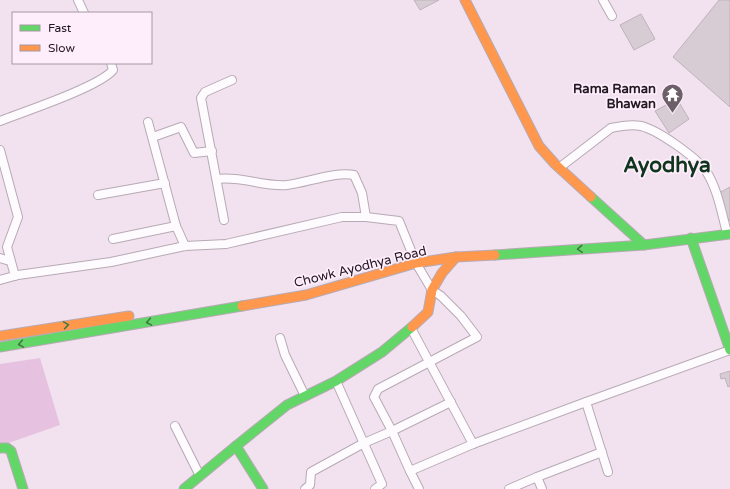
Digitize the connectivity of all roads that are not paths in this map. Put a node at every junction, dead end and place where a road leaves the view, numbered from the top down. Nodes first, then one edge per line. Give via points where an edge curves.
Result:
1 (78, 0) edge
2 (465, 0) edge
3 (603, 0) edge
4 (84, 12) edge
5 (612, 16) dead end
6 (111, 64) edge
7 (232, 80) dead end
8 (0, 120) edge
9 (148, 122) dead end
10 (153, 138) junction
11 (0, 150) edge
12 (212, 151) junction
13 (560, 168) junction
14 (217, 178) junction
15 (165, 182) junction
16 (98, 195) dead end
17 (366, 217) junction
18 (224, 220) dead end
19 (176, 226) junction
20 (729, 230) edge
21 (637, 238) junction
22 (691, 238) junction
23 (113, 239) dead end
24 (644, 245) junction
25 (185, 246) junction
26 (456, 257) junction
27 (0, 258) edge
28 (414, 260) junction
29 (10, 261) junction
30 (14, 276) junction
31 (0, 280) edge
32 (432, 290) junction
33 (411, 328) junction
34 (0, 336) edge
35 (280, 338) dead end
36 (0, 347) edge
37 (730, 350) edge
38 (429, 362) junction
39 (336, 381) junction
40 (305, 396) junction
41 (451, 402) junction
42 (586, 402) junction
43 (175, 426) dead end
44 (392, 431) junction
45 (364, 443) junction
46 (473, 444) junction
47 (236, 446) junction
48 (0, 448) edge
49 (602, 452) junction
50 (410, 471) junction
51 (608, 472) dead end
52 (200, 476) junction
53 (537, 477) junction
54 (23, 489) edge
55 (184, 489) edge
56 (263, 489) edge
57 (305, 489) edge
58 (375, 489) edge
59 (419, 489) edge
60 (509, 489) edge
61 (542, 489) edge

1 - 4 street
2 - 13 main road via 539,146
3 - 5 street
6 - 8 street via 113,70 104,77 63,97
7 - 12 street via 202,95
9 - 10 street
10 - 12 street via 181,127 194,153
10 - 15 street
11 - 29 street via 18,217 7,247
12 - 14 street
13 - 20 street via 611,128 642,126 663,135 705,171
13 - 21 main road
14 - 17 street via 237,178 285,185 354,175 362,193
14 - 18 street
15 - 16 street
15 - 19 street
17 - 25 street via 342,217 226,244
17 - 28 street via 399,221
19 - 23 street
19 - 25 street
20 - 21 main road
20 - 22 main road, Chowk Ayodhya Road
21 - 24 main road
21 - 28 main road via 506,246
22 - 24 main road, Chowk Ayodhya Road
22 - 37 main road
24 -> 26 main road, Chowk Ayodhya Road
25 - 30 street via 111,262
26 - 28 main road, Chowk Ayodhya Road
26 - 32 main road
27 - 29 street
28 - 32 street
34 -> 28 main road via 310,287
28 -> 36 main road, Chowk Ayodhya Road via 306,295
29 - 30 street
30 - 31 street
32 - 33 main road via 428,312
32 - 38 street via 461,316 477,337
33 - 38 street
33 - 39 main road via 382,352
35 - 40 street via 285,356
37 - 42 street
38 - 41 street
38 - 44 street via 375,392 374,397
39 - 40 main road
39 - 45 street
40 - 47 main road via 287,405
41 - 44 street
41 - 46 street
42 - 46 street
42 - 49 street
43 - 52 street
44 - 45 street
44 - 50 street
45 - 57 street via 311,472 310,485
45 - 58 street via 382,484
46 - 50 street
47 - 52 main road
47 - 56 main road
48 - 54 main road via 11,451
49 - 51 street
49 - 53 street
50 - 59 street
52 - 55 main road
53 - 60 street
53 - 61 street

